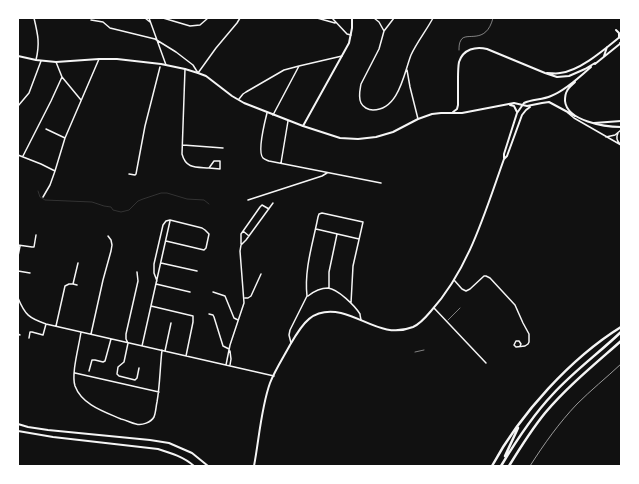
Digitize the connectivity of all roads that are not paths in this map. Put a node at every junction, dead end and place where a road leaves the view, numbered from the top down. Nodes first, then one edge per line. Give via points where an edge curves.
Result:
1 (34, 18) edge
2 (145, 18) edge
3 (149, 18) edge
4 (163, 18) edge
5 (208, 18) edge
6 (240, 18) edge
7 (317, 18) edge
8 (332, 18) edge
9 (352, 18) edge
10 (374, 18) edge
11 (379, 18) edge
12 (394, 18) edge
13 (433, 18) edge
14 (493, 18) edge
15 (91, 20) dead end
16 (150, 22) junction
17 (379, 22) junction
18 (336, 23) junction
19 (616, 30) dead end
20 (384, 32) junction
21 (351, 35) junction
22 (620, 37) edge
23 (158, 40) junction
24 (621, 43) edge
25 (608, 46) junction
26 (459, 50) dead end
27 (18, 56) edge
28 (342, 56) junction
29 (604, 56) junction
30 (98, 59) junction
31 (36, 60) junction
32 (41, 61) junction
33 (56, 62) junction
34 (161, 64) junction
35 (595, 64) junction
36 (166, 65) junction
37 (299, 66) junction
38 (160, 67) joint
39 (407, 68) junction
40 (185, 69) junction
41 (198, 72) junction
42 (545, 73) junction
43 (62, 77) junction
44 (580, 77) junction
45 (81, 100) junction
46 (238, 100) junction
47 (506, 104) junction
48 (458, 105) junction
49 (522, 105) junction
50 (532, 105) junction
51 (18, 106) edge
52 (565, 110) junction
53 (452, 112) junction
54 (466, 112) junction
55 (267, 113) junction
56 (517, 113) junction
57 (273, 115) junction
58 (576, 116) junction
59 (418, 119) junction
60 (288, 121) junction
61 (621, 121) edge
62 (593, 123) junction
63 (303, 126) junction
64 (46, 129) dead end
65 (621, 129) edge
66 (618, 133) junction
67 (606, 137) junction
68 (65, 138) junction
69 (183, 144) junction
70 (621, 145) edge
71 (223, 148) dead end
72 (18, 155) edge
73 (23, 156) junction
74 (504, 159) junction
75 (281, 163) junction
76 (209, 168) junction
77 (55, 171) junction
78 (327, 173) junction
79 (129, 174) dead end
80 (381, 183) dead end
81 (43, 197) dead end
82 (248, 200) dead end
83 (273, 203) dead end
84 (269, 209) junction
85 (170, 220) junction
86 (316, 229) junction
87 (242, 231) junction
88 (337, 234) junction
89 (36, 235) dead end
90 (108, 236) dead end
91 (249, 236) junction
92 (359, 239) junction
93 (166, 241) junction
94 (19, 245) edge
95 (241, 245) junction
96 (18, 256) edge
97 (78, 263) dead end
98 (161, 263) junction
99 (18, 271) edge
100 (138, 272) dead end
101 (197, 272) dead end
102 (30, 273) dead end
103 (261, 274) dead end
104 (454, 280) junction
105 (157, 281) junction
106 (73, 284) junction
107 (156, 284) junction
108 (77, 285) dead end
109 (329, 288) junction
110 (190, 292) dead end
111 (213, 292) dead end
112 (308, 296) junction
113 (18, 298) edge
114 (245, 298) junction
115 (351, 303) junction
116 (151, 306) junction
117 (434, 308) junction
118 (460, 308) dead end
119 (362, 311) dead end
120 (209, 314) dead end
121 (360, 315) junction
122 (238, 320) junction
123 (361, 320) junction
124 (447, 321) junction
125 (171, 323) dead end
126 (46, 324) junction
127 (56, 326) junction
128 (621, 327) edge
129 (82, 332) junction
130 (621, 332) edge
131 (91, 334) junction
132 (29, 338) dead end
133 (111, 339) junction
134 (621, 341) edge
135 (128, 343) junction
136 (291, 344) junction
137 (142, 346) junction
138 (520, 346) dead end
139 (229, 349) junction
140 (162, 350) junction
141 (424, 350) dead end
142 (165, 351) junction
143 (415, 352) dead end
144 (186, 356) junction
145 (486, 363) dead end
146 (226, 365) junction
147 (230, 366) junction
148 (139, 368) dead end
149 (89, 371) dead end
150 (74, 373) junction
151 (274, 376) junction
152 (159, 392) junction
153 (521, 422) junction
154 (18, 424) edge
155 (18, 431) edge
156 (501, 465) edge
157 (194, 466) edge
158 (208, 466) edge
159 (254, 466) edge
160 (492, 466) edge
161 (509, 466) edge

1 - 31 street via 39,39
2 - 16 street
3 - 16 street
4 - 5 street via 190,26 200,25
6 - 41 street
7 - 18 street
8 - 18 street
9 - 21 main road
10 - 17 street
11 - 17 street
12 - 20 street
13 - 39 street
14 - 26 lane via 484,33 463,38
15 - 23 street via 103,22 110,28
16 - 23 street
17 - 20 street
18 - 21 street
19 - 22 main road
20 - 39 street via 379,49 361,84 359,96 362,105 373,110 391,102 399,90
21 - 28 main road
22 - 25 main road
23 - 36 street
23 - 41 street
24 - 29 main road
25 - 29 main road
25 - 42 main road via 575,68 560,73
27 - 31 main road
28 - 37 street
28 - 63 main road
29 - 35 main road
30 - 33 main road
30 - 34 main road
30 - 45 street
31 - 32 main road
32 - 33 main road
32 - 51 street via 29,93
33 - 43 street
34 - 36 main road
34 - 38 lane
35 - 42 main road via 568,76 558,77
35 - 44 main road
36 - 40 main road
37 - 46 street via 278,73 242,94
37 - 57 street
38 - 79 street via 136,174
39 - 59 street
40 - 41 main road
40 - 69 street
41 - 46 main road
42 - 48 main road via 481,47 469,50 463,54 458,67
43 - 45 street
43 - 73 street
44 - 49 main road via 555,95
44 - 58 main road via 568,89 565,99 567,106
45 - 68 street
46 - 55 main road
47 - 49 main road
47 - 54 main road
47 - 56 main road via 514,106
48 - 53 main road
48 - 54 main road
49 - 50 main road
49 - 56 main road
50 - 52 main road via 549,102
50 - 74 main road via 522,115
52 - 58 main road
52 - 67 street
53 - 54 main road
53 - 59 main road via 432,114
55 - 57 main road
55 - 75 street via 262,157
56 - 74 main road
57 - 60 main road
58 - 62 main road
59 - 63 main road via 393,132 358,139 340,138
60 - 63 main road
60 - 75 street
61 - 62 main road
62 - 65 main road
64 - 68 street
65 - 66 street
66 - 67 street
66 - 70 street via 617,141
67 - 70 street
68 - 77 street
69 - 71 street
69 - 76 street via 183,158 187,164
72 - 73 street
73 - 77 street
74 - 104 main road via 483,218
75 - 78 street
76 - 76 street via 220,169 220,161 214,161
77 - 81 street
78 - 80 street
78 - 82 street
83 - 84 street
84 - 87 street via 261,206
84 - 91 street
85 - 93 street
85 - 93 street via 202,228 209,236 204,250
85 - 105 street via 163,224 154,264
86 - 88 street
86 - 92 street via 319,214 322,213 362,222
86 - 112 street via 307,269
87 - 91 street
87 - 95 street
88 - 92 street
88 - 109 street via 329,272
89 - 94 street via 34,247
90 - 131 street via 111,240 111,251
91 - 95 street
92 - 115 street via 352,272
93 - 98 street
94 - 96 street
95 - 114 street
97 - 106 street
98 - 101 street
98 - 105 street
99 - 102 street
100 - 135 street via 126,334
103 - 114 street via 251,296
104 - 117 main road
104 - 138 street via 466,291 484,276 490,278 515,305 529,334 528,344
105 - 107 street
106 - 108 street
106 - 127 street via 65,286
107 - 110 street
107 - 116 street
109 - 112 street
109 - 115 street
111 - 122 street via 225,296 234,318
112 - 136 street via 290,330
113 - 126 street via 26,314
114 - 122 street
115 - 121 street
116 - 137 street
116 - 144 street via 193,316
117 - 123 main road via 413,327 400,330 384,330
117 - 124 street
118 - 124 lane
119 - 121 street
120 - 139 street via 214,317 223,346
121 - 123 street
122 - 139 street
123 - 136 main road via 333,312 318,313 303,325
124 - 145 street
125 - 142 street
126 - 127 street
126 - 132 street via 43,335 30,332
127 - 129 street
128 - 153 highway via 598,342 572,365
129 - 131 street
129 - 150 street
130 - 156 highway via 553,394 526,427
131 - 133 street
133 - 135 street
133 - 149 street via 105,361 93,360
134 - 161 highway via 550,407
135 - 137 street
135 - 148 street via 124,362 118,367 117,374 135,380
136 - 151 main road
137 - 140 street
139 - 146 street
139 - 147 street
140 - 142 street
140 - 152 street
141 - 143 lane
142 - 144 street
144 - 146 street
146 - 147 street
147 - 151 street
150 - 152 street
150 - 152 street via 78,392 87,402 104,412 136,424 149,422 154,417
151 - 159 main road via 265,400
153 - 156 highway
153 - 160 highway
154 - 158 main road via 48,430 169,443 192,453
155 - 157 main road via 158,449 174,454

